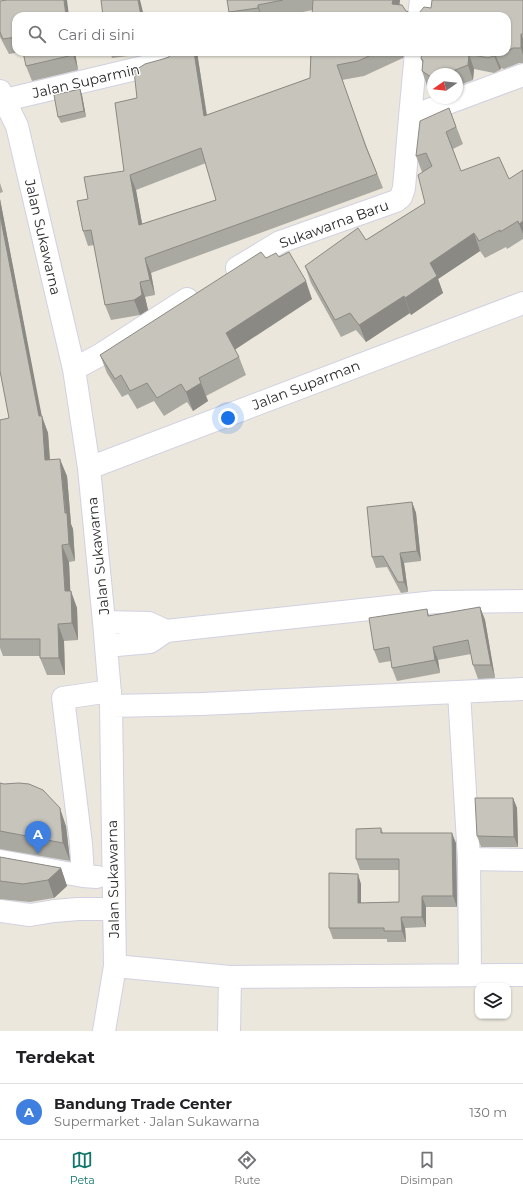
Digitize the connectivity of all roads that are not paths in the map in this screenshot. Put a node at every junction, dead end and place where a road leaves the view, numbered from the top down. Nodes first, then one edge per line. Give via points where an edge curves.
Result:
1 (421, 0) edge
2 (420, 12) edge
3 (416, 56) edge
4 (166, 62) edge
5 (523, 75) edge
6 (2, 95) edge
7 (410, 117) junction
8 (523, 303) edge
9 (74, 369) junction
10 (89, 468) junction
11 (523, 601) edge
12 (104, 622) junction
13 (166, 631) junction
14 (106, 646) junction
15 (523, 689) edge
16 (458, 692) junction
17 (110, 699) junction
18 (469, 859) junction
19 (523, 860) edge
20 (0, 861) edge
21 (83, 876) junction
22 (113, 877) junction
23 (114, 910) junction
24 (0, 911) edge
25 (115, 966) junction
26 (470, 975) junction
27 (523, 975) edge
28 (230, 977) junction
29 (104, 1031) edge
30 (229, 1031) edge

1 - 2 street
3 - 7 street
4 - 6 street, Jalan Suparmin
5 - 7 street
6 - 9 street, Jalan Sukawarna via 17,126
7 - 9 street, Sukawarna Baru via 404,188 401,197 396,201 280,242
8 - 10 street, Jalan Suparman
9 - 10 street, Jalan Sukawarna
10 - 12 street, Jalan Sukawarna
11 - 13 street via 435,602
12 - 13 street via 149,623
12 - 14 street, Jalan Sukawarna
13 - 14 street via 150,642
14 - 17 street, Jalan Sukawarna
15 - 16 street
16 - 17 street via 210,703
16 - 18 street
17 - 21 street via 63,698
17 - 22 street, Jalan Sukawarna
18 - 19 street
18 - 26 street
20 - 21 street
21 - 22 street
22 - 23 street, Jalan Sukawarna
23 - 24 street via 78,909 30,915
23 - 25 street, Jalan Sukawarna
25 - 28 street
25 - 29 street, Jalan Sukawarna
26 - 27 street
26 - 28 street
28 - 30 street

